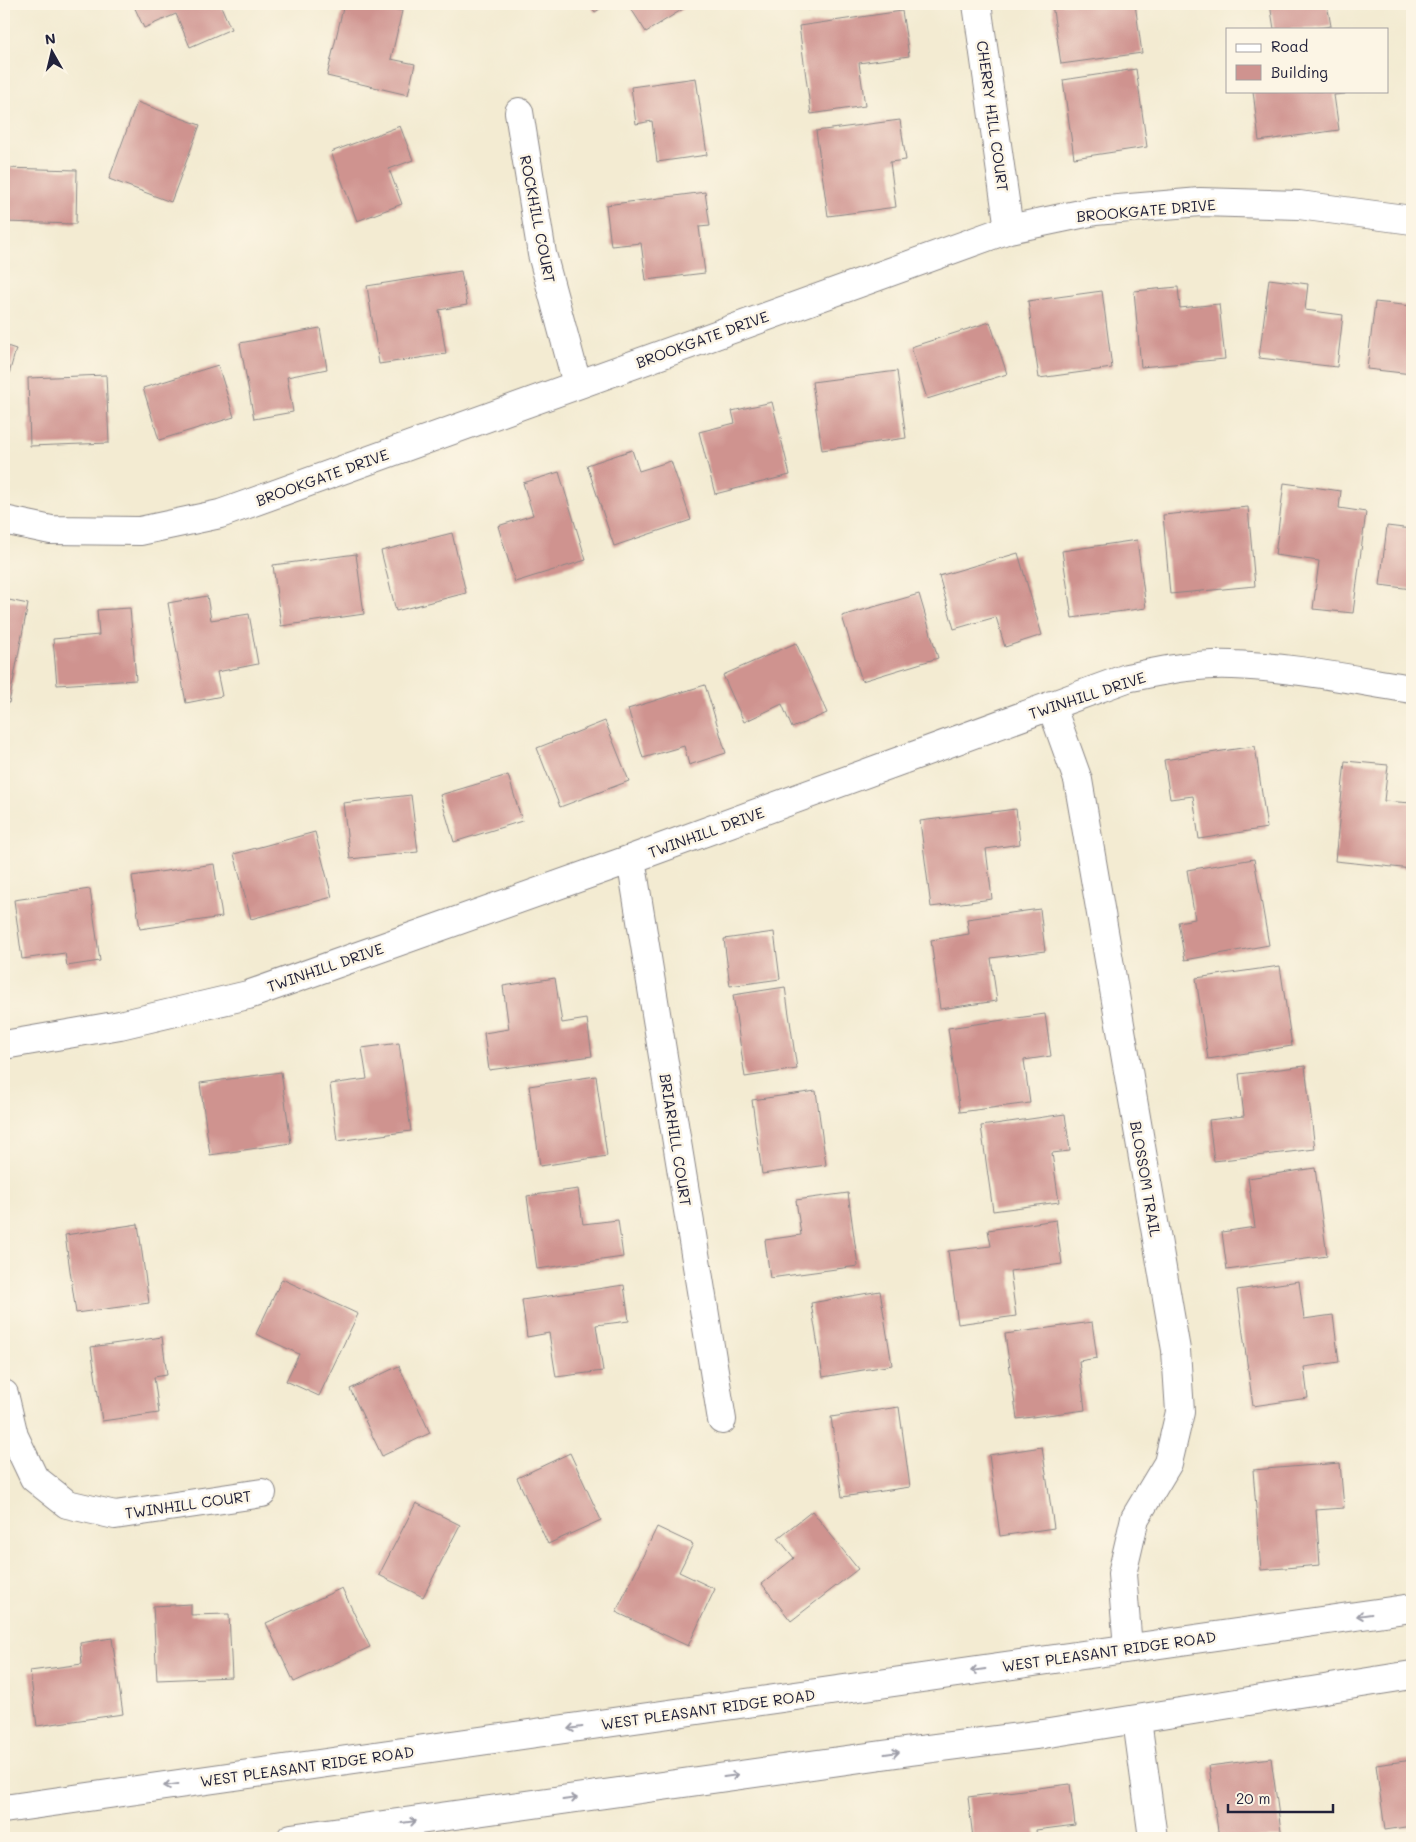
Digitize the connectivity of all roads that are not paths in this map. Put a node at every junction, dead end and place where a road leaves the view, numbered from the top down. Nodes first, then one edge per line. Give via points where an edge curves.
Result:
1 (977, 4) edge
2 (519, 112) dead end
3 (1412, 220) edge
4 (1009, 229) junction
5 (577, 384) junction
6 (4, 520) edge
7 (1412, 689) edge
8 (1051, 705) junction
9 (631, 859) junction
10 (4, 1045) edge
11 (4, 1394) edge
12 (722, 1420) dead end
13 (262, 1494) dead end
14 (1412, 1608) edge
15 (1128, 1648) junction
16 (1412, 1676) edge
17 (1136, 1720) junction
18 (4, 1809) edge
19 (292, 1838) edge
20 (1153, 1838) edge

1 - 4 street, CHERRY HILL COURT
2 - 5 street, ROCKHILL COURT via 542,254
3 - 4 street, BROOKGATE DRIVE via 1299,205 1200,202 1096,211
4 - 5 street, BROOKGATE DRIVE
5 - 6 street, BROOKGATE DRIVE via 220,514 140,531 51,530
7 - 8 street, TWINHILL DRIVE via 1295,671 1215,665 1181,667 1127,678
8 - 9 street, TWINHILL DRIVE
8 - 15 street, BLOSSOM TRAIL via 1078,780 1176,1350 1180,1412 1168,1463 1135,1518 1122,1574
9 - 10 street, TWINHILL DRIVE via 248,994 120,1025
9 - 12 street, BRIARHILL COURT
11 - 13 street, TWINHILL COURT via 14,1436 34,1478 68,1504 115,1515
14 -> 15 street, WEST PLEASANT RIDGE ROAD
15 -> 18 street, WEST PLEASANT RIDGE ROAD
16 - 17 street
19 -> 17 street
17 - 20 street

